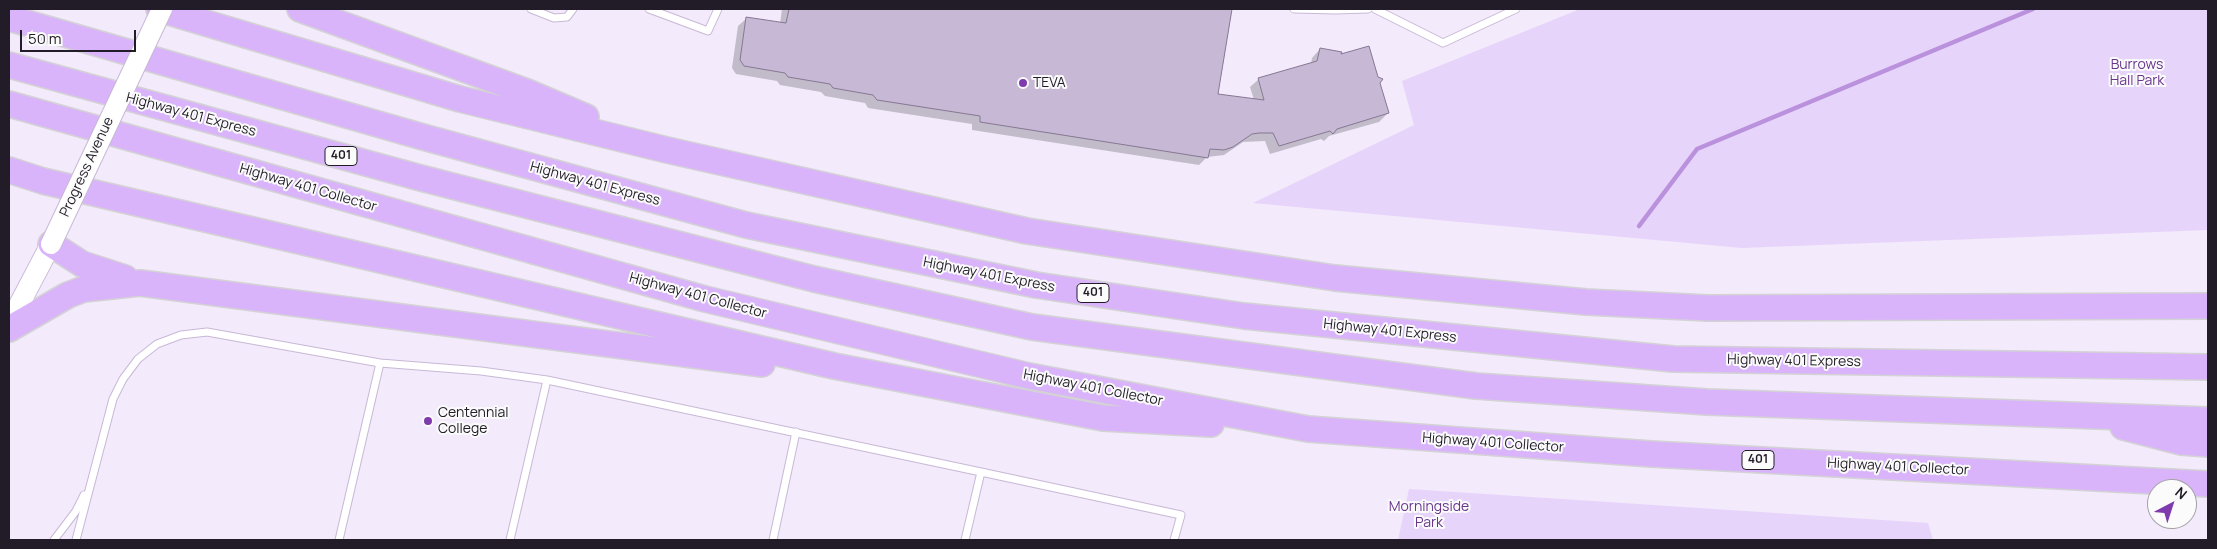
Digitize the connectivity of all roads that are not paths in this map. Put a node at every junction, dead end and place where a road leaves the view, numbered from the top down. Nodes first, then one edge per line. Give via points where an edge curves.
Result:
1 (161, 9) edge
2 (300, 9) edge
3 (531, 9) edge
4 (573, 9) edge
5 (649, 9) edge
6 (718, 9) edge
7 (1294, 9) edge
8 (1309, 9) edge
9 (1344, 9) edge
10 (1368, 9) edge
11 (1375, 9) edge
12 (1516, 9) edge
13 (9, 18) edge
14 (9, 65) edge
15 (9, 104) edge
16 (667, 150) junction
17 (9, 170) edge
18 (51, 244) junction
19 (140, 283) junction
20 (2208, 306) edge
21 (9, 324) edge
22 (9, 329) edge
23 (380, 363) junction
24 (834, 366) junction
25 (2208, 367) edge
26 (547, 380) junction
27 (2075, 415) junction
28 (2208, 420) edge
29 (1308, 429) junction
30 (796, 432) junction
31 (2208, 444) edge
32 (981, 472) junction
33 (91, 481) junction
34 (2208, 484) edge
35 (54, 540) edge
36 (76, 540) edge
37 (340, 540) edge
38 (510, 540) edge
39 (773, 540) edge
40 (965, 540) edge
41 (1174, 540) edge

1 - 16 highway via 460,98
1 - 18 main road, Progress Avenue, bridge
2 - 16 highway via 527,92
3 - 4 lane via 554,18 567,17
5 - 6 lane via 708,31
7 - 8 lane
8 - 9 lane
9 - 10 lane
11 - 12 lane via 1443,43
13 - 25 highway, Highway 401 Express / 401 via 423,137 746,225 1036,285 1244,316 1673,359
14 - 27 highway, Highway 401 Express / 401 via 417,177 814,279 1032,328 1476,386 1707,402
15 - 29 highway, Highway 401 Collector / 401 via 704,299 1029,376
16 - 20 highway via 1027,231 1345,279 1586,302 1708,308
17 - 24 highway via 43,181
18 - 19 highway via 82,264
18 - 21 main road, Progress Avenue
19 - 22 highway via 84,289
19 - 24 highway via 774,366
23 - 26 lane
23 - 33 lane via 207,332 181,335 157,344 138,359 113,399
23 - 37 lane
24 - 29 highway via 1103,418
26 - 30 lane
26 - 38 lane
27 - 28 highway, Highway 401 Express / 401
27 - 31 highway via 2181,442
29 - 34 highway, Highway 401 Collector / 401 via 1650,454
30 - 32 lane
30 - 39 lane
32 - 40 lane
32 - 41 lane via 1181,514
33 - 35 lane via 76,511
33 - 36 lane

